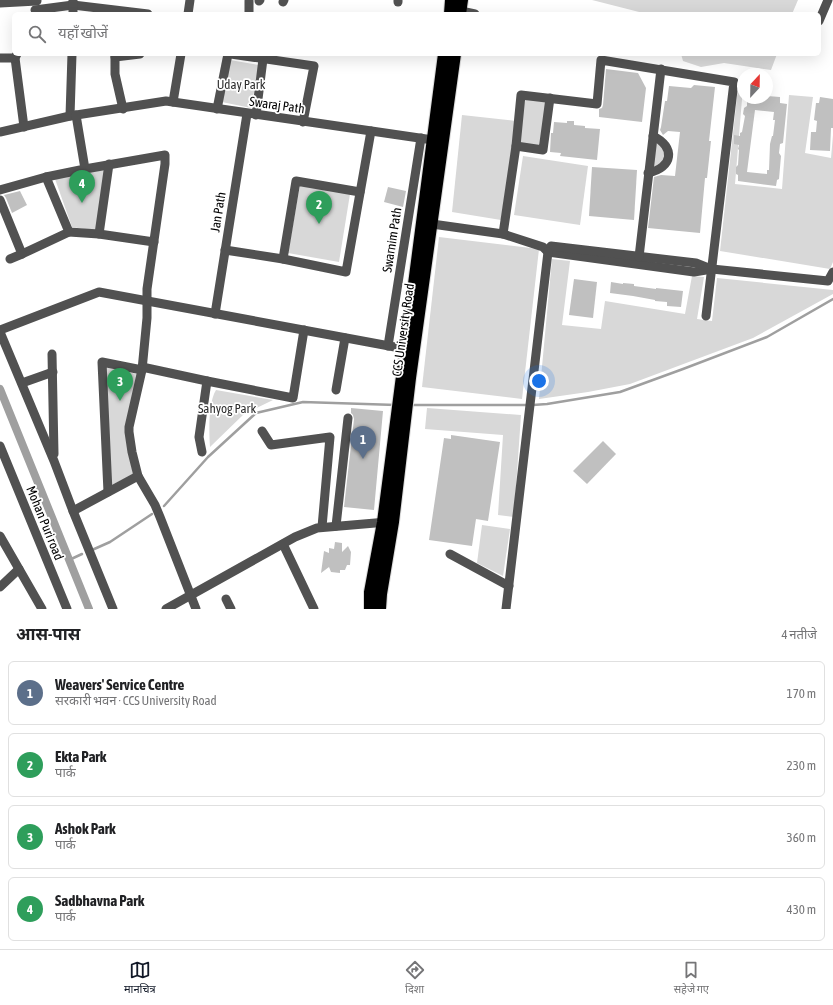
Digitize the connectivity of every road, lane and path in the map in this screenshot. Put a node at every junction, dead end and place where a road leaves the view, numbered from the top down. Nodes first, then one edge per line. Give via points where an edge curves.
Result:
1 (190, 0) edge
2 (451, 0) edge
3 (828, 0) edge
4 (249, 1) edge
5 (0, 3) edge
6 (36, 6) edge
7 (73, 6) edge
8 (458, 10) edge
9 (120, 12) edge
10 (188, 12) edge
11 (249, 12) edge
12 (821, 16) edge
13 (16, 56) edge
14 (72, 56) edge
15 (115, 56) edge
16 (181, 56) edge
17 (228, 56) edge
18 (244, 56) edge
19 (444, 56) edge
20 (455, 56) edge
21 (0, 58) edge
22 (263, 59) junction
23 (661, 69) junction
24 (550, 98) junction
25 (173, 102) junction
26 (123, 109) junction
27 (216, 109) junction
28 (251, 114) junction
29 (73, 116) junction
30 (303, 122) junction
31 (24, 127) junction
32 (371, 131) junction
33 (0, 132) edge
34 (653, 136) junction
35 (421, 138) junction
36 (433, 140) junction
37 (516, 146) junction
38 (109, 164) junction
39 (85, 169) junction
40 (648, 173) junction
41 (46, 176) junction
42 (0, 190) edge
43 (360, 192) junction
44 (1, 200) edge
45 (432, 224) junction
46 (69, 232) junction
47 (99, 234) junction
48 (503, 234) junction
49 (154, 242) junction
50 (225, 250) junction
51 (545, 250) junction
52 (22, 254) junction
53 (638, 257) junction
54 (10, 259) dead end
55 (283, 259) junction
56 (712, 269) junction
57 (833, 272) edge
58 (147, 294) junction
59 (215, 314) junction
60 (706, 316) dead end
61 (304, 330) junction
62 (0, 331) edge
63 (345, 338) junction
64 (388, 346) junction
65 (410, 350) junction
66 (52, 354) dead end
67 (142, 369) junction
68 (53, 372) junction
69 (208, 381) junction
70 (22, 383) junction
71 (336, 390) dead end
72 (348, 418) dead end
73 (262, 431) dead end
74 (0, 446) edge
75 (202, 452) dead end
76 (54, 460) junction
77 (138, 476) junction
78 (108, 492) junction
79 (73, 511) junction
80 (388, 522) junction
81 (336, 526) junction
82 (322, 527) junction
83 (0, 536) edge
84 (283, 544) junction
85 (450, 554) dead end
86 (19, 569) junction
87 (509, 586) junction
88 (0, 587) edge
89 (190, 595) junction
90 (226, 598) dead end
91 (63, 607) edge
92 (312, 608) edge
93 (42, 609) edge
94 (113, 609) edge
95 (166, 609) edge
96 (196, 609) edge
97 (231, 609) edge
98 (370, 609) edge
99 (380, 609) edge
100 (506, 609) edge

1 - 10 street
2 - 8 highway
3 - 12 street
4 - 11 street
5 - 6 street
6 - 7 street
7 - 9 street
13 - 21 street
13 - 31 street
14 - 29 street
15 - 26 street via 115,74
16 - 25 street
17 - 27 street
18 - 22 street
19 - 36 highway, CCS University Road
20 - 45 highway, CCS University Road
22 - 28 street, Jan Path
22 - 30 street via 314,66
23 - 24 street via 601,60 597,104
23 - 34 street
23 - 56 street via 734,82
24 - 37 street via 543,150
24 - 37 street via 521,95
25 - 26 street, Swaraj Path
25 - 27 street, Swaraj Path
26 - 29 street, Swaraj Path
27 - 28 street, Swaraj Path
28 - 30 street, Swaraj Path
28 - 50 street, Jan Path
29 - 31 street, Swaraj Path
29 - 39 street
30 - 32 street, Swaraj Path
31 - 33 street, Swaraj Path
32 - 35 street, Swaraj Path
32 - 43 street
34 - 40 street
34 - 40 street via 666,145 668,159 664,166
35 - 36 street, Swaraj Path
35 - 64 street, Swarnim Path
36 - 65 highway, CCS University Road via 422,219
37 - 48 street
38 - 39 street
38 - 47 street
38 - 49 street via 165,155
39 - 41 street
40 - 53 street
41 - 42 street
41 - 46 street
43 - 55 street via 296,181
43 - 55 street via 346,272
44 - 52 street
45 - 48 street
45 - 65 highway, CCS University Road
46 - 47 street
46 - 52 street
47 - 49 street
48 - 51 street
49 - 58 street
50 - 55 street
50 - 59 street, Jan Path
51 - 53 street via 548,246
51 - 56 street via 694,272
51 - 87 street
52 - 54 street
53 - 56 street via 696,263
56 - 57 street via 828,281
56 - 60 street
58 - 59 street
58 - 62 street via 99,292
58 - 67 street
59 - 61 street
61 - 63 street
61 - 69 street via 293,398
62 - 70 street
63 - 64 street
63 - 71 street
64 - 65 street
65 - 80 highway, CCS University Road
66 - 68 street
67 - 69 street
67 - 77 street via 129,428
67 - 78 street via 102,362
68 - 70 street
68 - 76 street
69 - 75 street via 200,437
70 - 76 street
72 - 81 street
73 - 82 street via 271,445 330,437
74 - 91 street, Mohan Puri road
76 - 79 street
77 - 78 street
77 - 89 street via 158,511
78 - 79 street
79 - 94 street
80 - 81 street
80 - 98 highway, CCS University Road via 370,592
80 - 99 highway, CCS University Road
81 - 82 street
82 - 84 street
83 - 86 street
84 - 89 street
84 - 92 street
85 - 87 street
86 - 88 street
86 - 93 street
87 - 100 street
89 - 95 street
89 - 96 street
90 - 97 street

